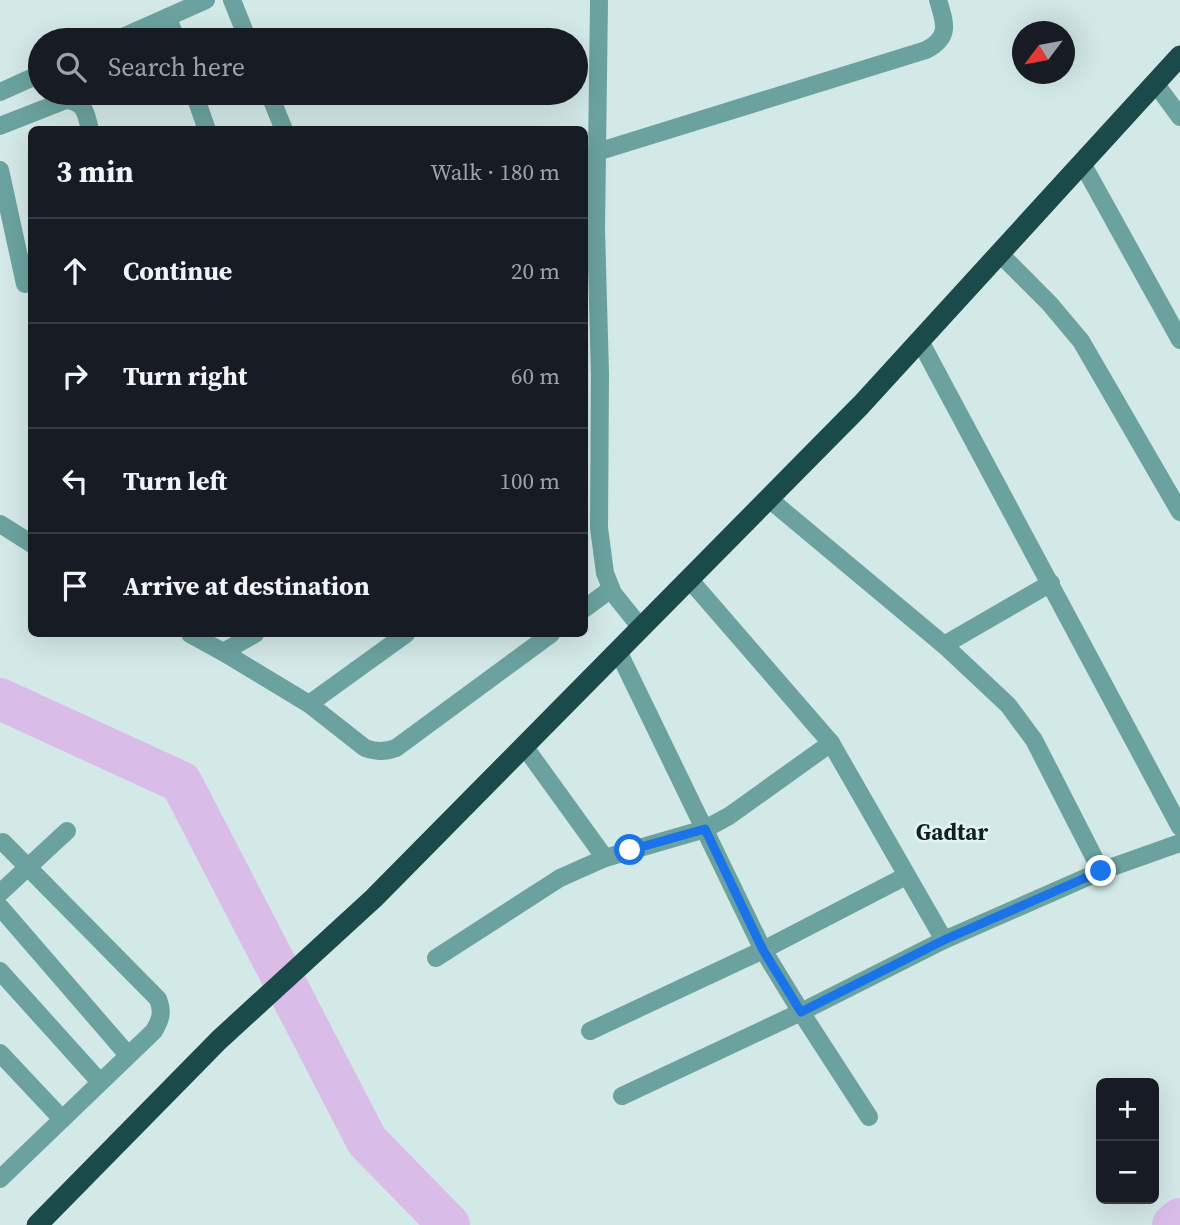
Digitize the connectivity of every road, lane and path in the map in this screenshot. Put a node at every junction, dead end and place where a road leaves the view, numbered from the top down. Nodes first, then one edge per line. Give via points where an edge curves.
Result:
1 (206, 0) edge
2 (232, 0) edge
3 (599, 0) edge
4 (938, 0) edge
5 (168, 17) junction
6 (143, 28) edge
7 (172, 28) edge
8 (243, 28) edge
9 (1180, 56) edge
10 (28, 79) edge
11 (1156, 83) junction
12 (0, 92) edge
13 (51, 105) edge
14 (80, 105) edge
15 (198, 105) edge
16 (274, 105) edge
17 (34, 111) junction
18 (1180, 117) edge
19 (0, 126) edge
20 (38, 126) edge
21 (89, 126) edge
22 (206, 126) edge
23 (282, 126) edge
24 (597, 152) junction
25 (1082, 163) junction
26 (0, 170) edge
27 (999, 253) junction
28 (25, 284) dead end
29 (591, 285) edge
30 (1180, 340) edge
31 (920, 341) junction
32 (769, 499) junction
33 (592, 501) edge
34 (1180, 512) edge
35 (0, 524) edge
36 (28, 542) edge
37 (690, 579) junction
38 (1051, 583) junction
39 (611, 589) junction
40 (588, 605) edge
41 (641, 628) junction
42 (196, 637) edge
43 (250, 637) edge
44 (402, 637) edge
45 (547, 637) edge
46 (944, 645) junction
47 (618, 651) junction
48 (223, 652) junction
49 (309, 704) junction
50 (831, 743) junction
51 (524, 746) junction
52 (1180, 827) edge
53 (705, 829) junction
54 (67, 831) dead end
55 (3, 842) dead end
56 (1180, 843) edge
57 (605, 858) junction
58 (27, 866) junction
59 (1101, 871) junction
60 (906, 876) junction
61 (0, 893) edge
62 (0, 907) edge
63 (944, 940) junction
64 (763, 950) junction
65 (436, 958) dead end
66 (0, 971) edge
67 (801, 1012) junction
68 (590, 1031) dead end
69 (0, 1053) edge
70 (128, 1055) junction
71 (100, 1082) junction
72 (622, 1096) dead end
73 (869, 1117) dead end
74 (62, 1119) junction
75 (0, 1179) edge
76 (37, 1225) edge

1 - 5 street
2 - 8 street
3 - 24 street
4 - 24 street via 945,22 942,36 926,50
5 - 6 street
5 - 7 street
9 - 11 highway
10 - 12 street
11 - 18 street
11 - 25 highway
13 - 17 street
14 - 21 street
15 - 22 street
16 - 23 street
17 - 19 street
17 - 20 street
24 - 29 street
25 - 27 highway
25 - 30 street
26 - 28 street
27 - 31 highway
27 - 34 street via 1081,341
29 - 33 street via 600,374
31 - 32 highway
31 - 38 street
32 - 37 highway
32 - 46 street
33 - 39 street
35 - 36 street
37 - 41 highway
37 - 50 street
38 - 46 street
38 - 52 street
39 - 40 street
39 - 41 street
41 - 47 highway
42 - 48 street
43 - 48 street
44 - 49 street
45 - 49 street via 385,752 365,748
46 - 59 street via 1026,727
47 - 51 highway
47 - 53 street
48 - 49 street
50 - 53 street
50 - 60 street
51 - 57 street
51 - 76 highway via 374,898 219,1040
53 - 57 street
53 - 64 street
54 - 58 street
55 - 58 street
56 - 59 street
57 - 65 street via 560,878
58 - 61 street
58 - 70 street via 158,999 160,1020
59 - 63 street
60 - 63 street
60 - 64 street
62 - 70 street
63 - 67 street
64 - 67 street
64 - 68 street
66 - 71 street
67 - 72 street
67 - 73 street
69 - 74 street
70 - 71 street
71 - 74 street
74 - 75 street

